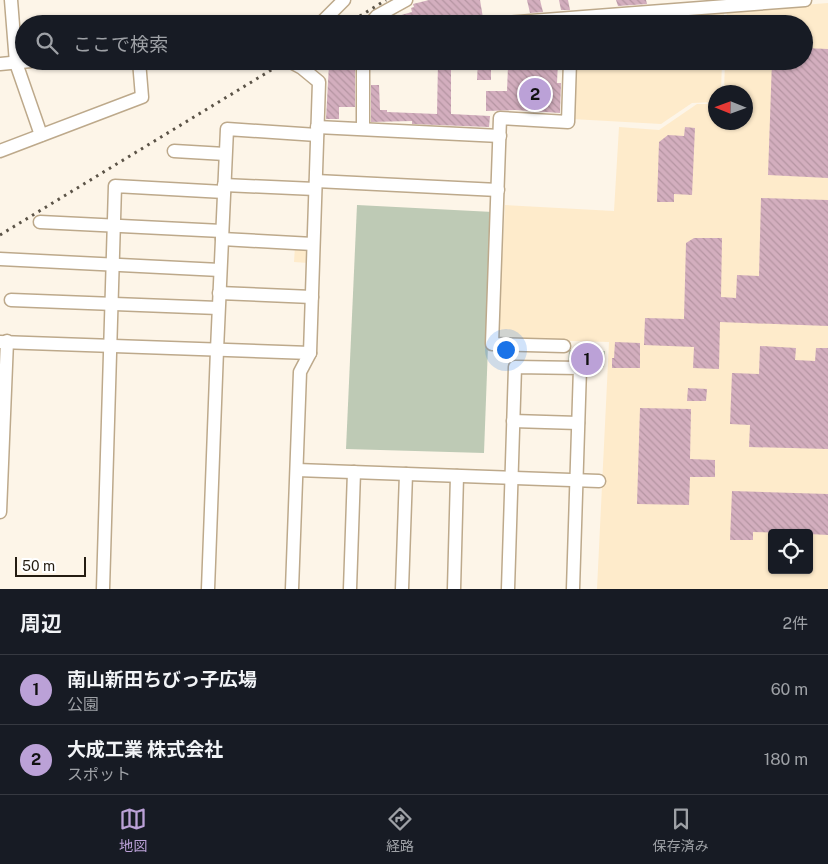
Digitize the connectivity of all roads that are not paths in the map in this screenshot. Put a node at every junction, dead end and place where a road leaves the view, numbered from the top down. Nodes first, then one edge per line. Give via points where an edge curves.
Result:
1 (11, 0) edge
2 (344, 0) edge
3 (406, 0) edge
4 (805, 0) edge
5 (757, 2) edge
6 (686, 5) edge
7 (329, 15) edge
8 (379, 15) edge
9 (614, 15) edge
10 (15, 50) edge
11 (15, 62) edge
12 (0, 64) edge
13 (19, 70) edge
14 (140, 70) edge
15 (312, 70) edge
16 (363, 70) edge
17 (570, 70) edge
18 (363, 128) junction
19 (317, 131) junction
20 (41, 136) junction
21 (500, 136) junction
22 (0, 151) edge
23 (174, 152) dead end
24 (226, 154) junction
25 (316, 185) junction
26 (224, 188) junction
27 (498, 190) junction
28 (40, 222) dead end
29 (114, 226) junction
30 (222, 235) junction
31 (314, 244) junction
32 (0, 259) edge
33 (112, 264) junction
34 (220, 270) junction
35 (219, 293) junction
36 (312, 297) junction
37 (11, 300) dead end
38 (110, 303) junction
39 (218, 308) junction
40 (3, 342) edge
41 (109, 345) junction
42 (564, 346) dead end
43 (216, 350) junction
44 (310, 353) junction
45 (514, 421) junction
46 (578, 423) junction
47 (296, 470) junction
48 (354, 472) junction
49 (406, 474) junction
50 (457, 476) junction
51 (512, 478) junction
52 (576, 481) junction
53 (600, 482) dead end
54 (0, 512) edge
55 (103, 589) edge
56 (208, 589) edge
57 (292, 589) edge
58 (350, 589) edge
59 (402, 589) edge
60 (454, 589) edge
61 (508, 589) edge
62 (573, 589) edge

1 - 10 street
2 - 7 street
3 - 8 street
4 - 5 street
5 - 6 street
6 - 9 street
11 - 12 street
13 - 20 street
14 - 20 street via 142,96
15 - 19 street via 319,82
16 - 18 street
17 - 21 street via 568,122 500,118
18 - 19 street
18 - 21 street
19 - 24 street via 227,129
19 - 25 street
20 - 22 street
21 - 27 street
23 - 24 street
24 - 26 street
25 - 26 street
25 - 27 street
25 - 31 street
26 - 29 street via 115,186
26 - 30 street
27 - 42 street via 492,344
28 - 29 street
29 - 30 street
29 - 33 street
30 - 31 street
30 - 34 street
31 - 36 street
32 - 33 street
33 - 34 street
33 - 38 street
34 - 35 street
35 - 36 street
35 - 39 street
36 - 44 street
37 - 38 street
38 - 39 street
38 - 41 street
39 - 43 street
40 - 41 street
40 - 54 street
41 - 43 street
41 - 55 street
43 - 44 street
43 - 56 street
44 - 47 street via 300,372
45 - 46 street
45 - 46 street via 515,367 580,368
45 - 51 street
46 - 52 street
47 - 48 street
47 - 57 street
48 - 49 street
48 - 58 street
49 - 50 street
49 - 59 street
50 - 51 street
50 - 60 street
51 - 52 street
51 - 61 street
52 - 53 street
52 - 62 street

